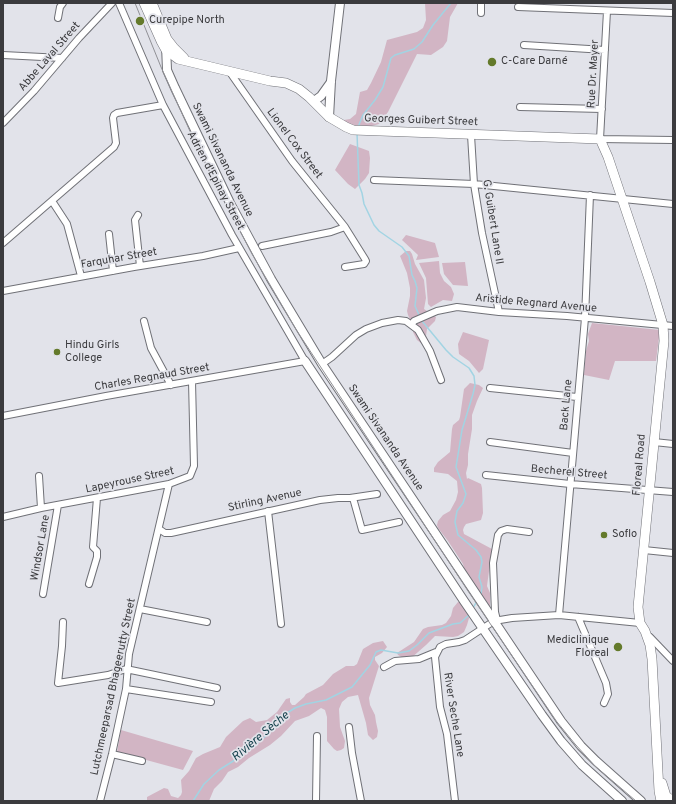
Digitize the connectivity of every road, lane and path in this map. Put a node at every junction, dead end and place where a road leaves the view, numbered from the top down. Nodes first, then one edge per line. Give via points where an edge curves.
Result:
1 (63, 3) edge
2 (112, 3) edge
3 (119, 3) edge
4 (144, 3) edge
5 (152, 3) edge
6 (340, 3) edge
7 (482, 3) edge
8 (520, 6) edge
9 (607, 11) junction
10 (481, 13) dead end
11 (673, 13) edge
12 (58, 18) dead end
13 (161, 28) junction
14 (524, 46) dead end
15 (166, 50) junction
16 (605, 50) junction
17 (3, 55) edge
18 (62, 58) junction
19 (182, 60) junction
20 (166, 64) junction
21 (229, 71) junction
22 (331, 81) junction
23 (314, 101) junction
24 (163, 105) junction
25 (520, 107) dead end
26 (602, 109) junction
27 (330, 117) junction
28 (3, 123) edge
29 (471, 135) junction
30 (600, 139) junction
31 (673, 140) edge
32 (374, 180) dead end
33 (474, 184) junction
34 (590, 195) junction
35 (622, 198) junction
36 (52, 201) junction
37 (673, 204) edge
38 (138, 214) dead end
39 (345, 227) junction
40 (109, 234) dead end
41 (3, 243) edge
42 (262, 246) dead end
43 (239, 248) junction
44 (140, 266) junction
45 (345, 267) dead end
46 (112, 271) junction
47 (81, 276) junction
48 (3, 291) edge
49 (499, 312) junction
50 (585, 318) junction
51 (144, 320) dead end
52 (413, 323) junction
53 (663, 325) junction
54 (673, 326) edge
55 (305, 361) junction
56 (322, 364) junction
57 (441, 380) dead end
58 (192, 381) junction
59 (171, 385) junction
60 (490, 388) dead end
61 (577, 398) junction
62 (3, 416) edge
63 (490, 442) dead end
64 (654, 442) junction
65 (673, 444) edge
66 (573, 453) junction
67 (486, 475) dead end
68 (40, 476) dead end
69 (169, 484) junction
70 (570, 484) junction
71 (650, 490) junction
72 (673, 492) edge
73 (377, 494) dead end
74 (97, 498) junction
75 (353, 498) junction
76 (58, 505) junction
77 (41, 508) junction
78 (268, 511) junction
79 (3, 517) edge
80 (399, 522) dead end
81 (159, 529) junction
82 (529, 532) dead end
83 (644, 550) junction
84 (673, 553) edge
85 (89, 584) dead end
86 (43, 594) dead end
87 (140, 609) junction
88 (559, 615) junction
89 (578, 617) junction
90 (496, 620) junction
91 (63, 622) dead end
92 (207, 622) dead end
93 (281, 624) dead end
94 (481, 625) junction
95 (642, 627) junction
96 (436, 652) junction
97 (673, 661) edge
98 (384, 667) dead end
99 (126, 669) junction
100 (217, 688) dead end
101 (126, 689) junction
102 (211, 702) dead end
103 (604, 703) dead end
104 (349, 727) dead end
105 (317, 736) dead end
106 (112, 754) junction
107 (658, 760) junction
108 (142, 761) dead end
109 (100, 801) edge
110 (316, 801) edge
111 (361, 801) edge
112 (455, 801) edge
113 (622, 801) edge
114 (641, 801) edge
115 (661, 801) edge
116 (673, 801) edge

1 - 12 street
2 - 18 street, Abbe Laval Street
3 - 24 street, Adrien d'Epinay Street
4 - 15 main road, Georges Guibert Street
5 - 13 main road
6 - 22 street
7 - 10 street
8 - 9 street
9 - 11 street
9 - 16 street, Rue Dr. Mayer
13 - 15 street, Swami Sivananda Avenue
13 - 19 main road
14 - 16 street
15 - 19 main road, Georges Guibert Street
15 - 20 street, Swami Sivananda Avenue
16 - 26 street, Rue Dr. Mayer
17 - 18 street
18 - 28 street, Abbe Laval Street
19 - 20 street via 172,60
19 - 21 main road, Georges Guibert Street
20 - 56 street, Swami Sivananda Avenue via 236,214
21 - 23 main road, Georges Guibert Street via 286,83
21 - 39 street, Lionel Cox Street via 292,161
22 - 23 street via 321,96
22 - 27 street
23 - 27 main road, Georges Guibert Street
24 - 36 street via 114,115 114,147
24 - 43 street, Adrien d'Epinay Street
25 - 26 street
26 - 30 street, Rue Dr. Mayer
27 - 29 main road, Georges Guibert Street via 346,128 358,131
29 - 30 main road, Georges Guibert Street
29 - 33 street, G. Guibert Lane II
30 - 31 street
30 - 35 main road, Floreal Road
32 - 33 street
33 - 34 street
33 - 49 street, G. Guibert Lane II
34 - 35 street
34 - 50 street, Back Lane
35 - 37 street
35 - 53 main road, Floreal Road
36 - 41 street
36 - 47 street via 67,224
38 - 44 street via 134,220
39 - 42 street
39 - 45 street, Lionel Cox Street via 366,261 364,264
40 - 46 street
43 - 44 street, Farquhar Street
43 - 55 street, Adrien d'Epinay Street
44 - 46 street, Farquhar Street
46 - 47 street, Farquhar Street
47 - 48 street, Farquhar Street
49 - 50 street, Aristide Regnard Avenue
49 - 52 street, Aristide Regnard Avenue via 457,307 436,311
50 - 53 street, Aristide Regnard Avenue
50 - 61 street, Back Lane
51 - 59 street via 151,348
52 - 56 street via 398,320 366,329 356,334
52 - 57 street via 430,351
53 - 54 street, Aristide Regnard Avenue
53 - 64 main road, Floreal Road via 664,341
55 - 58 street, Charles Regnaud Street
55 - 94 street
56 - 90 street, Swami Sivananda Avenue
58 - 59 street, Charles Regnaud Street
58 - 69 street, Lapeyrouse Street via 194,466 190,476
59 - 62 street, Charles Regnaud Street
60 - 61 street
61 - 66 street, Back Lane
63 - 66 street
64 - 65 street
64 - 71 main road, Floreal Road
66 - 70 street, Back Lane
67 - 70 street, Becherel Street
68 - 77 street
69 - 74 street, Lapeyrouse Street
69 - 81 street, Lutchmeeparsad Bhageerutty Street
70 - 71 street, Becherel Street
70 - 88 street, Back Lane
71 - 72 street, Becherel Street
71 - 83 main road, Floreal Road
73 - 75 street, Stirling Avenue
74 - 76 street, Lapeyrouse Street
74 - 85 street via 93,547 97,551 97,557
75 - 78 street, Stirling Avenue via 320,500
75 - 80 street via 362,530
76 - 77 street, Lapeyrouse Street
76 - 86 street, Windsor Lane
77 - 79 street, Lapeyrouse Street
78 - 81 street, Stirling Avenue via 171,533
78 - 93 street
81 - 87 street, Lutchmeeparsad Bhageerutty Street
82 - 90 street via 507,529 498,535 493,563
83 - 84 street
83 - 95 main road, Floreal Road via 638,608
87 - 92 street
87 - 99 street, Lutchmeeparsad Bhageerutty Street
88 - 89 street
88 - 90 street
89 - 95 street
89 - 103 street via 606,683 608,694
90 - 94 street
90 - 114 street, Swami Sivananda Avenue via 543,695 577,741
91 - 99 street via 58,682 108,675
94 - 96 street via 465,640 446,644
94 - 113 street via 561,741 582,765
95 - 97 street
95 - 107 main road, Floreal Road via 652,659
96 - 98 street via 419,659 395,661
96 - 112 street, River Seche Lane via 440,707 447,734
99 - 100 street
99 - 101 street, Lutchmeeparsad Bhageerutty Street
101 - 102 street
101 - 106 street, Lutchmeeparsad Bhageerutty Street
104 - 111 street
105 - 110 street
106 - 108 street
106 - 109 street, Lutchmeeparsad Bhageerutty Street
107 - 115 main road, Floreal Road
107 - 116 main road via 662,787 666,796

